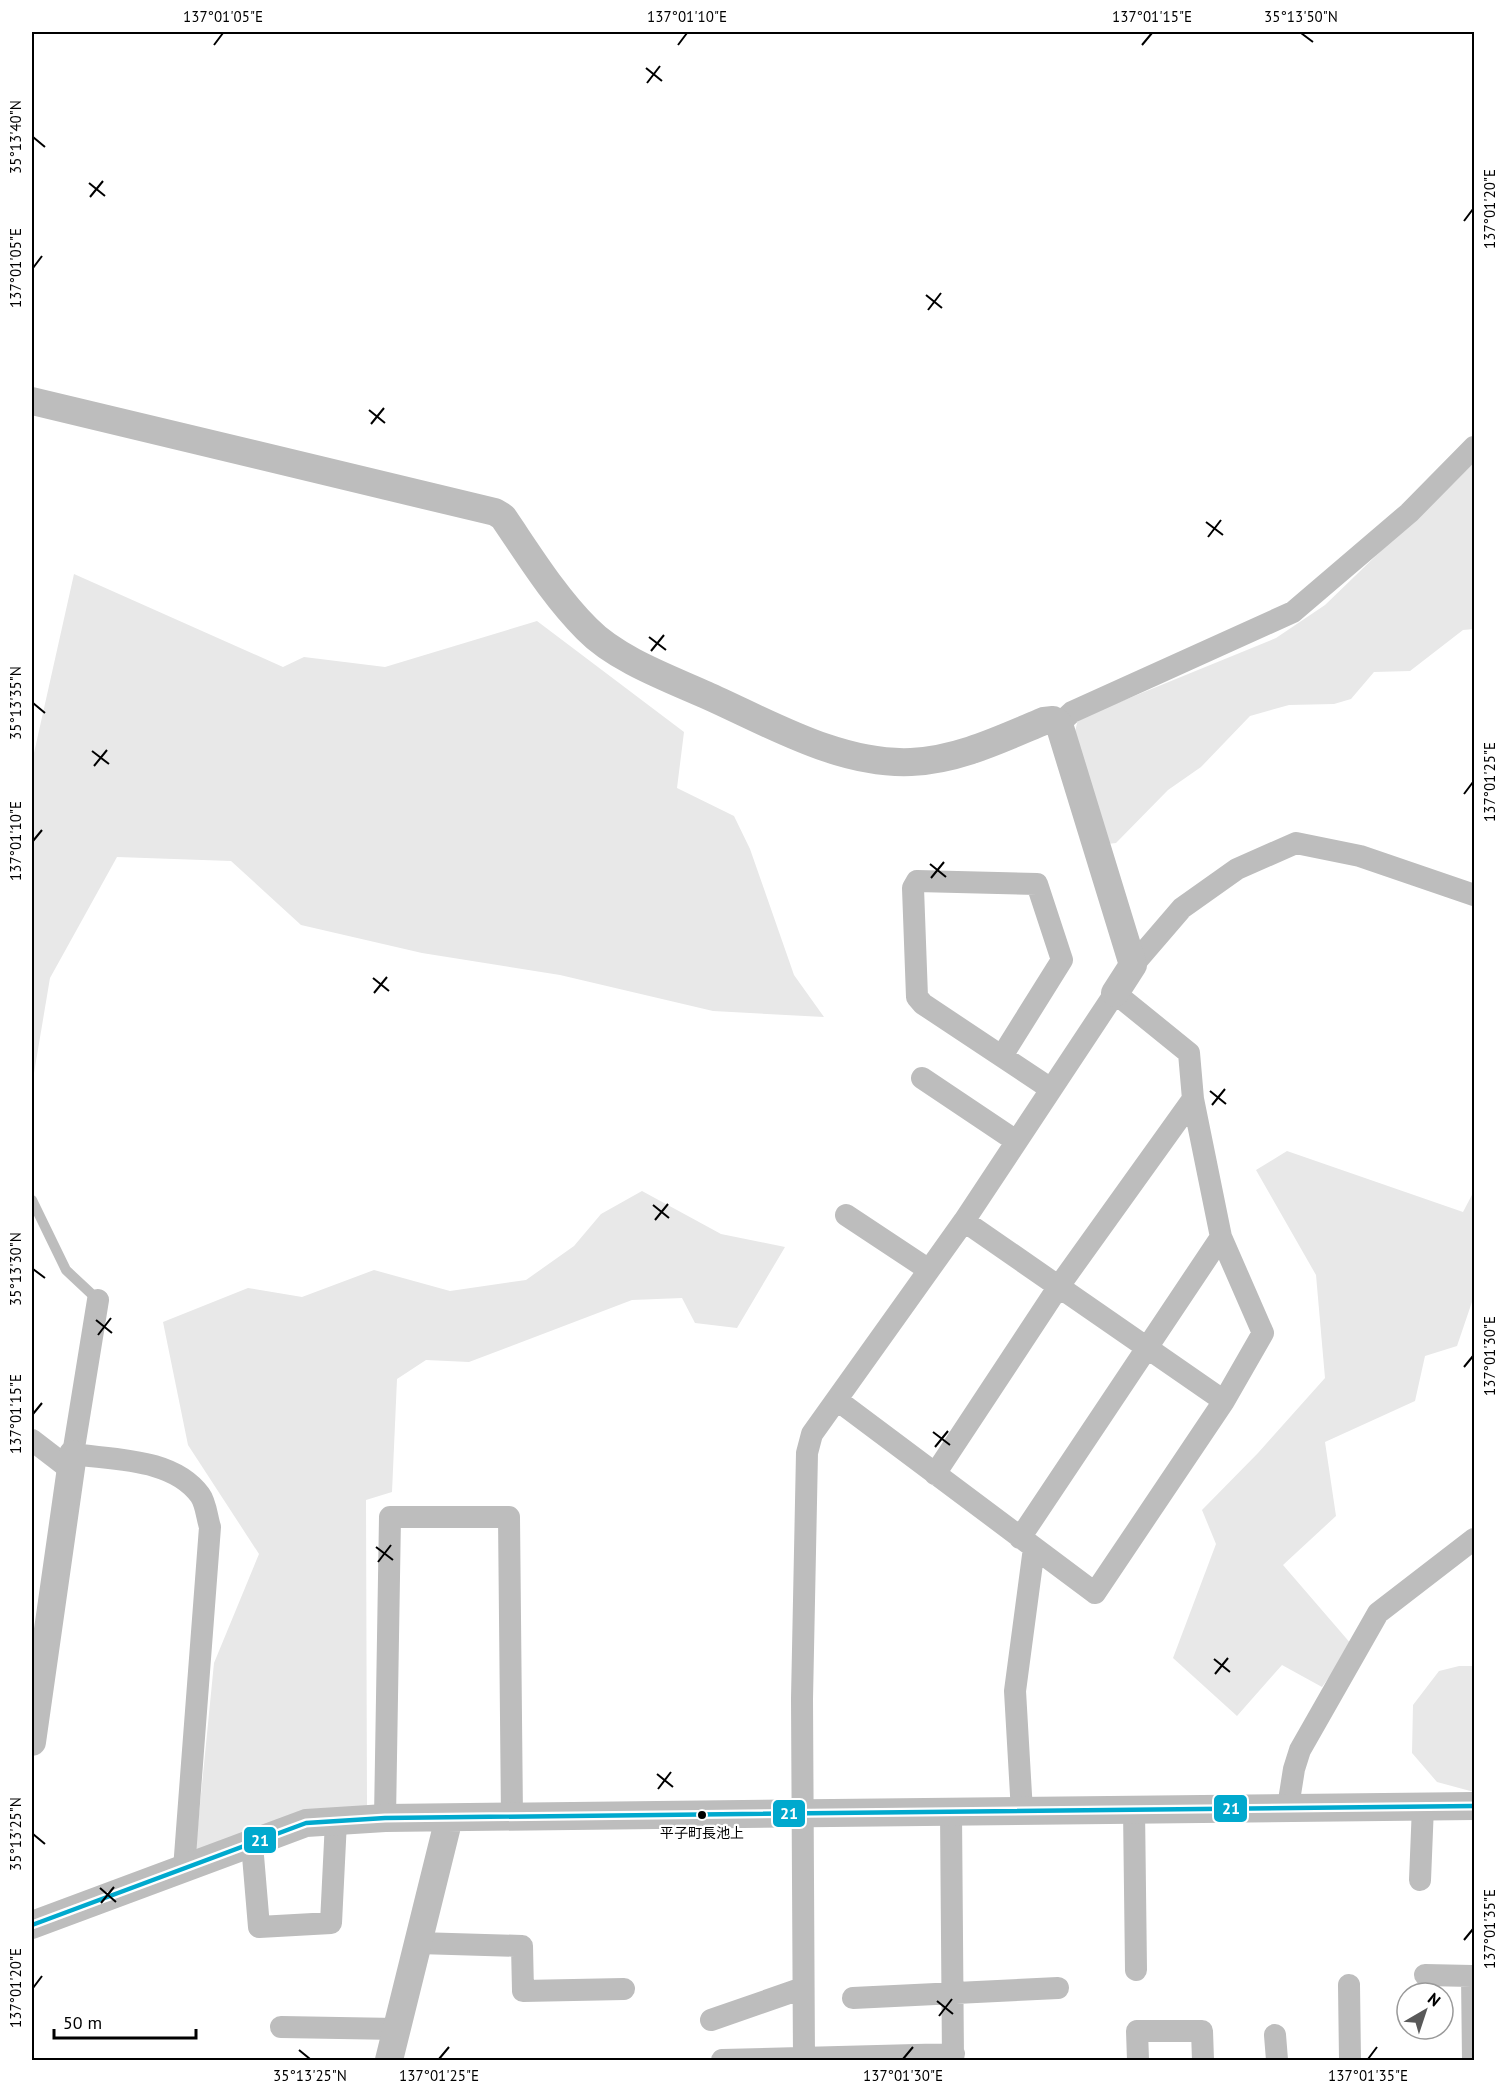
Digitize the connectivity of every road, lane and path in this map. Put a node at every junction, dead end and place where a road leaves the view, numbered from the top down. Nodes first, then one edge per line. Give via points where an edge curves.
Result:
1 (32, 401) edge
2 (1474, 447) edge
3 (1059, 724) junction
4 (1474, 896) edge
5 (1133, 964) junction
6 (1115, 993) junction
7 (1002, 1056) junction
8 (922, 1078) dead end
9 (1051, 1089) junction
10 (1193, 1100) junction
11 (1016, 1141) junction
12 (32, 1200) edge
13 (846, 1215) dead end
14 (964, 1221) junction
15 (1221, 1237) junction
16 (929, 1270) junction
17 (1059, 1286) junction
18 (98, 1300) joint
19 (1149, 1348) junction
20 (837, 1400) junction
21 (1224, 1401) junction
22 (32, 1440) edge
23 (72, 1462) junction
24 (935, 1474) junction
25 (1474, 1539) edge
26 (1027, 1543) junction
27 (35, 1685) edge
28 (32, 1742) edge
29 (1423, 1806) junction
30 (1474, 1806) edge
31 (1288, 1807) junction
32 (1134, 1809) junction
33 (1022, 1812) junction
34 (803, 1813) junction
35 (951, 1813) junction
36 (385, 1818) junction
37 (449, 1818) junction
38 (512, 1818) junction
39 (336, 1821) junction
40 (252, 1844) junction
41 (184, 1869) junction
42 (1420, 1880) dead end
43 (32, 1926) edge
44 (418, 1943) junction
45 (1136, 1970) dead end
46 (1425, 1974) dead end
47 (1349, 1985) dead end
48 (803, 1988) junction
49 (1058, 1988) dead end
50 (624, 1989) dead end
51 (1474, 1991) edge
52 (954, 1992) junction
53 (853, 1998) dead end
54 (711, 2020) dead end
55 (281, 2027) dead end
56 (397, 2029) junction
57 (1275, 2036) dead end
58 (953, 2057) edge
59 (804, 2059) edge
60 (389, 2061) edge
61 (722, 2061) edge
62 (1138, 2061) edge
63 (1203, 2061) edge
64 (1277, 2061) edge
65 (1350, 2061) edge
66 (1473, 2061) edge

1 - 3 street via 495,512 503,517 565,605 589,631 659,675 823,746 855,756 911,762 970,751 1044,721
2 - 3 street via 1408,513 1293,612 1072,712
3 - 5 street
4 - 5 street via 1360,856 1296,843 1237,869 1182,908
5 - 6 street
6 - 9 street
6 - 10 street via 1189,1053
7 - 7 street via 917,997 913,888 917,881 1038,884 1062,960
7 - 9 street
8 - 11 street
9 - 11 street
10 - 15 street
10 - 17 street
11 - 14 street
12 - 18 lane via 66,1270
13 - 16 street
14 - 16 street
14 - 17 street
15 - 19 street
15 - 21 street via 1263,1333
16 - 20 street
17 - 19 street
17 - 24 street
18 - 23 street
19 - 21 street
19 - 26 street
20 - 24 street
20 - 34 street via 812,1434 807,1453
21 - 26 street via 1095,1593
22 - 23 street
23 - 27 street
23 - 41 street via 154,1466 174,1473 201,1496 210,1527
24 - 26 street
25 - 31 street via 1378,1613 1300,1750
26 - 33 street via 1015,1691
27 - 28 street
29 - 30 street
29 - 31 street
29 - 42 street
31 - 32 street
32 - 33 street
32 - 45 street
33 - 35 street
34 - 35 street
34 - 38 street
34 - 48 street
35 - 52 street
36 - 37 street
36 - 38 street via 390,1517 509,1517
36 - 39 street
37 - 38 street
37 - 44 street
39 - 40 street via 306,1823
39 - 40 street via 331,1923 259,1927
40 - 41 street
41 - 43 street
44 - 50 street via 522,1946 523,1991
44 - 56 street
46 - 51 street via 1472,1977
47 - 65 street
48 - 54 street
48 - 59 street
49 - 52 street
51 - 66 street
52 - 53 street
52 - 58 street
55 - 56 street
56 - 60 street
57 - 64 street
58 - 59 street
59 - 61 street
62 - 63 street via 1137,2031 1202,2031

